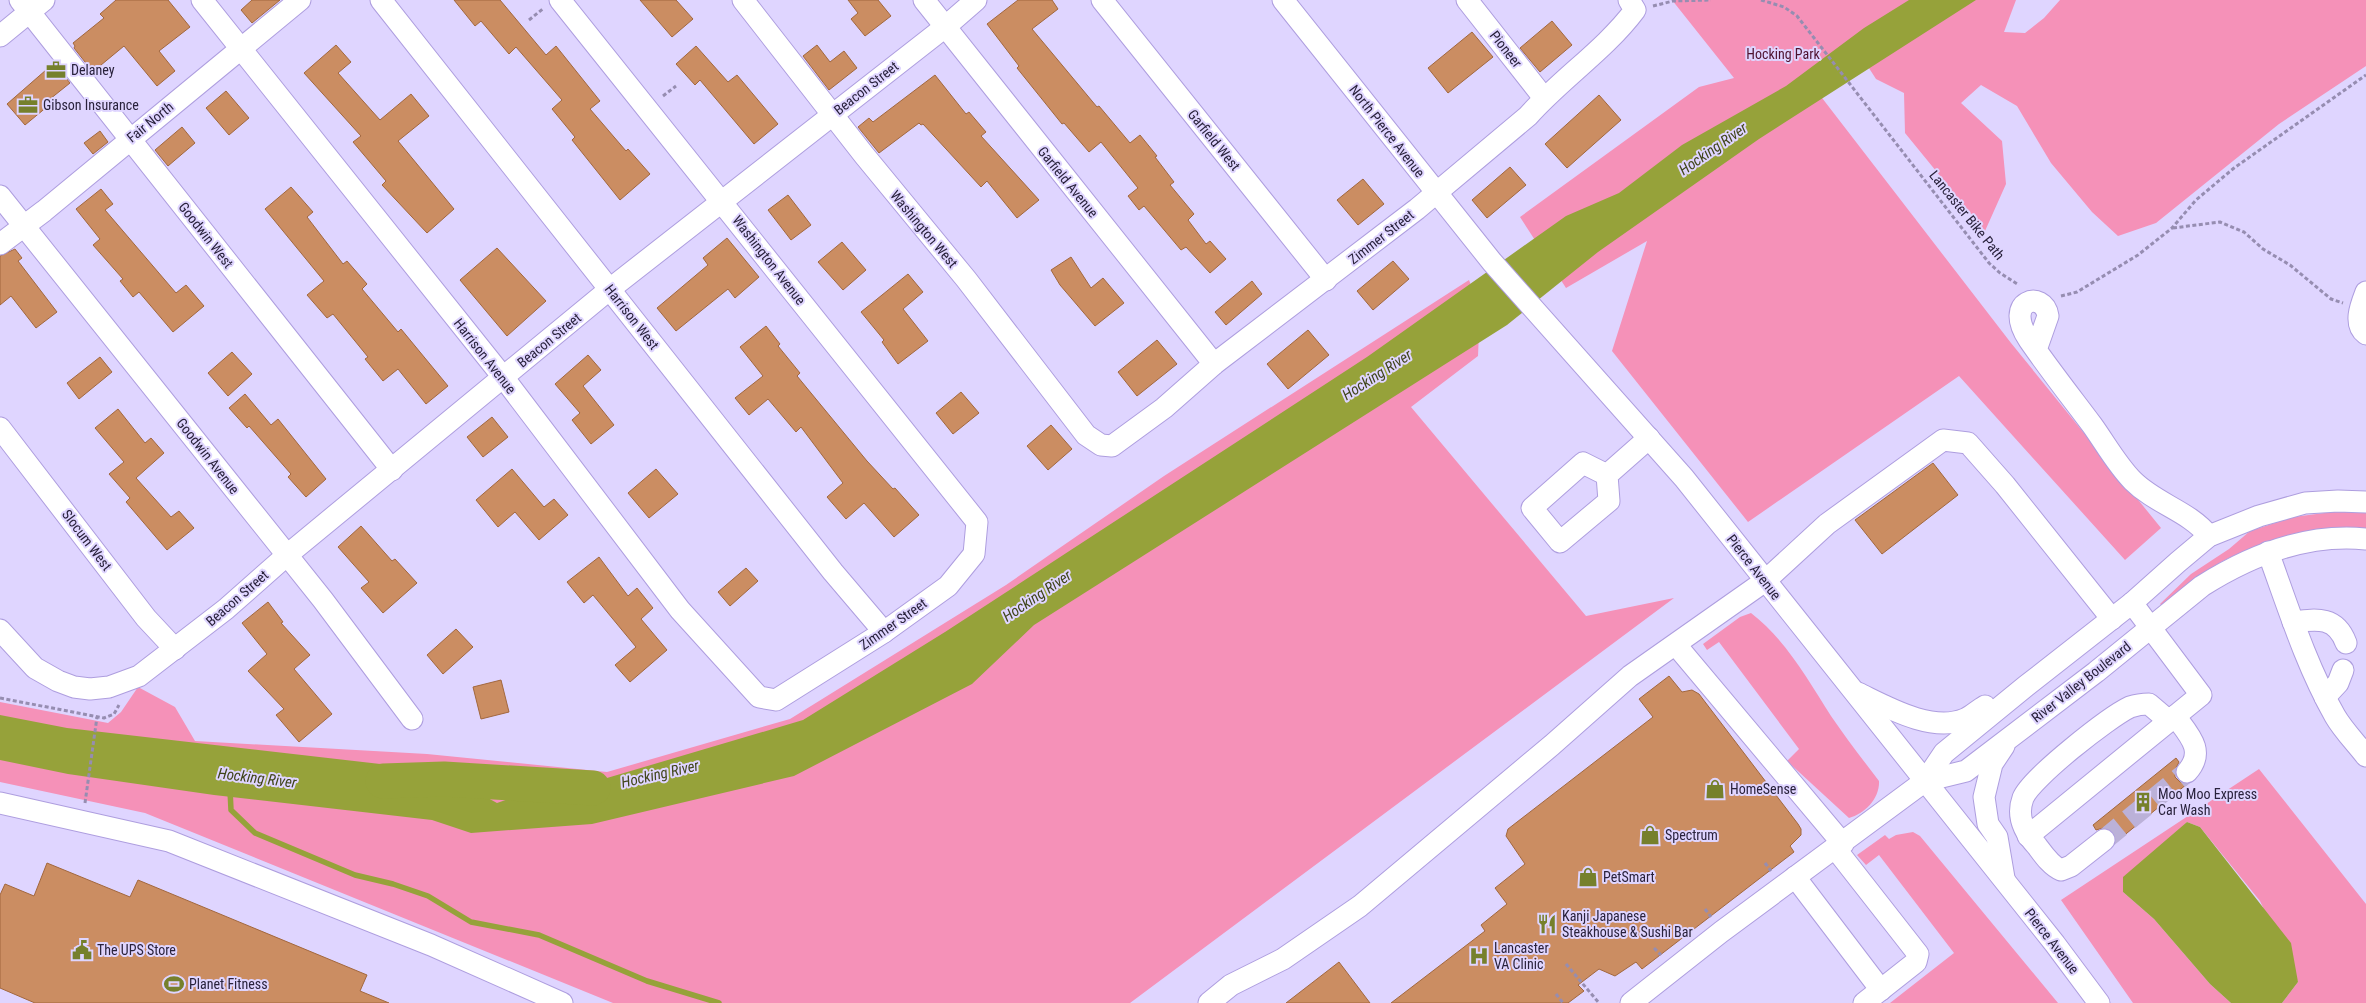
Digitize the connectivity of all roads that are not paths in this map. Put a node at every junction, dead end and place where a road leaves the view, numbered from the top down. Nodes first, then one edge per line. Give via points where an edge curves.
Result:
1 (202, 0) edge
2 (300, 0) edge
3 (382, 0) edge
4 (743, 0) edge
5 (924, 0) edge
6 (976, 0) edge
7 (1102, 0) edge
8 (1283, 0) edge
9 (1467, 0) edge
10 (555, 2) edge
11 (31, 4) edge
12 (1632, 5) edge
13 (945, 27) junction
14 (0, 36) edge
15 (241, 49) junction
16 (1544, 98) junction
17 (832, 114) junction
18 (130, 138) junction
19 (1436, 192) junction
20 (0, 196) edge
21 (722, 202) junction
22 (24, 225) junction
23 (0, 243) edge
24 (1492, 262) joint
25 (1326, 280) junction
26 (610, 290) junction
27 (2366, 292) edge
28 (2362, 328) edge
29 (2036, 350) dead end
30 (1214, 364) junction
31 (502, 377) junction
32 (0, 428) edge
33 (1649, 438) junction
34 (1112, 446) joint
35 (392, 470) junction
36 (1607, 474) dead end
37 (2366, 502) edge
38 (976, 522) joint
39 (2209, 536) junction
40 (2366, 539) edge
41 (2268, 552) junction
42 (286, 556) junction
43 (1765, 581) junction
44 (2132, 603) junction
45 (2112, 619) junction
46 (2293, 622) junction
47 (2151, 627) junction
48 (0, 630) edge
49 (884, 632) junction
50 (2346, 643) dead end
51 (1676, 645) junction
52 (175, 649) junction
53 (2343, 670) dead end
54 (2026, 686) junction
55 (1852, 690) junction
56 (2325, 697) junction
57 (776, 700) joint
58 (412, 718) dead end
59 (2172, 718) junction
60 (2010, 738) junction
61 (2366, 756) edge
62 (2187, 772) tunnel mouth
63 (1925, 781) junction
64 (0, 803) edge
65 (2028, 836) junction
66 (2104, 840) tunnel mouth
67 (1839, 846) junction
68 (1795, 877) junction
69 (2004, 880) junction
70 (1881, 990) junction
71 (562, 1003) edge
72 (1209, 1003) edge
73 (1631, 1003) edge
74 (1864, 1003) edge
75 (2099, 1003) edge

1 - 15 street, Harrison Avenue
2 - 15 street, Fair North
3 - 26 street, Harrison West
4 - 17 street, Washington West
5 - 13 street, Garfield Avenue
6 - 13 street, Beacon Street
7 - 25 street, Garfield West
8 - 19 street, North Pierce Avenue
9 - 16 street, Pioneer
10 - 21 street, Washington Avenue
11 - 14 street
11 - 18 street, Goodwin West
12 - 16 street, Zimmer Street via 1619,31
13 - 17 street, Beacon Street
13 - 30 street, Garfield Avenue
15 - 18 street, Fair North
15 - 31 street, Harrison Avenue
16 - 19 street, Zimmer Street via 1528,116
17 - 21 street, Beacon Street
17 - 34 street, Washington West via 966,278 1086,435 1101,445
18 - 22 street, Fair North
18 - 35 street, Goodwin West
19 - 24 street, North Pierce Avenue
19 - 25 street, Zimmer Street
20 - 22 street, Goodwin Avenue
21 - 26 street, Beacon Street
21 - 38 street, Washington Avenue
22 - 23 street, Fair North
22 - 42 street, Goodwin Avenue
24 - 33 street, Pierce Avenue
25 - 30 street, Zimmer Street
26 - 31 street, Beacon Street
26 - 49 street, Harrison West via 826,565
27 - 28 street via 2360,310
29 - 39 street via 2133,481 2194,520
30 - 34 street, Zimmer Street via 1164,408
31 - 35 street, Beacon Street
31 - 57 street, Harrison Avenue via 680,610 759,697
32 - 52 street, Slocum West via 146,618
33 - 36 street
33 - 43 street, Pierce Avenue
35 - 42 street, Beacon Street
37 - 39 street via 2305,503 2259,516
38 - 49 street, Zimmer Street via 974,554 948,586
39 - 44 street
40 - 41 street, River Valley Boulevard via 2307,541
41 - 46 street
41 - 47 street, River Valley Boulevard via 2202,586
42 - 52 street, Beacon Street
42 - 58 street, Goodwin Avenue
43 - 45 street via 1827,524 1943,440 1968,443
43 - 51 street
43 - 55 street, Pierce Avenue
44 - 45 street
44 - 47 street
45 - 54 street
46 - 50 street via 2315,619 2332,623
46 - 56 street
47 - 59 street via 2201,695
47 - 60 street, River Valley Boulevard
48 - 52 street, Beacon Street via 35,668 58,682 90,689 125,683
49 - 57 street, Zimmer Street
51 - 67 street
51 - 72 street via 1630,676 1360,906 1283,959 1231,985
53 - 56 street via 2338,683
54 - 55 street via 1982,707 1966,719 1953,722 1917,719
54 - 63 street via 1944,753
55 - 63 street, Pierce Avenue
56 - 61 street via 2336,718
59 - 62 street via 2197,752 2194,764
59 - 65 street
59 - 65 street via 2149,704 2130,707 2045,771 2029,786 2023,797 2020,815
60 - 63 street, River Valley Boulevard via 1966,771
60 - 69 street, Pierce Avenue via 1992,764 1984,797
63 - 67 street
63 - 69 street, Pierce Avenue
64 - 71 street via 169,841 430,945
65 - 66 street via 2061,870
67 - 68 street
67 - 70 street via 1918,952 1916,962
68 - 70 street
68 - 73 street
69 - 75 street, Pierce Avenue
70 - 74 street

